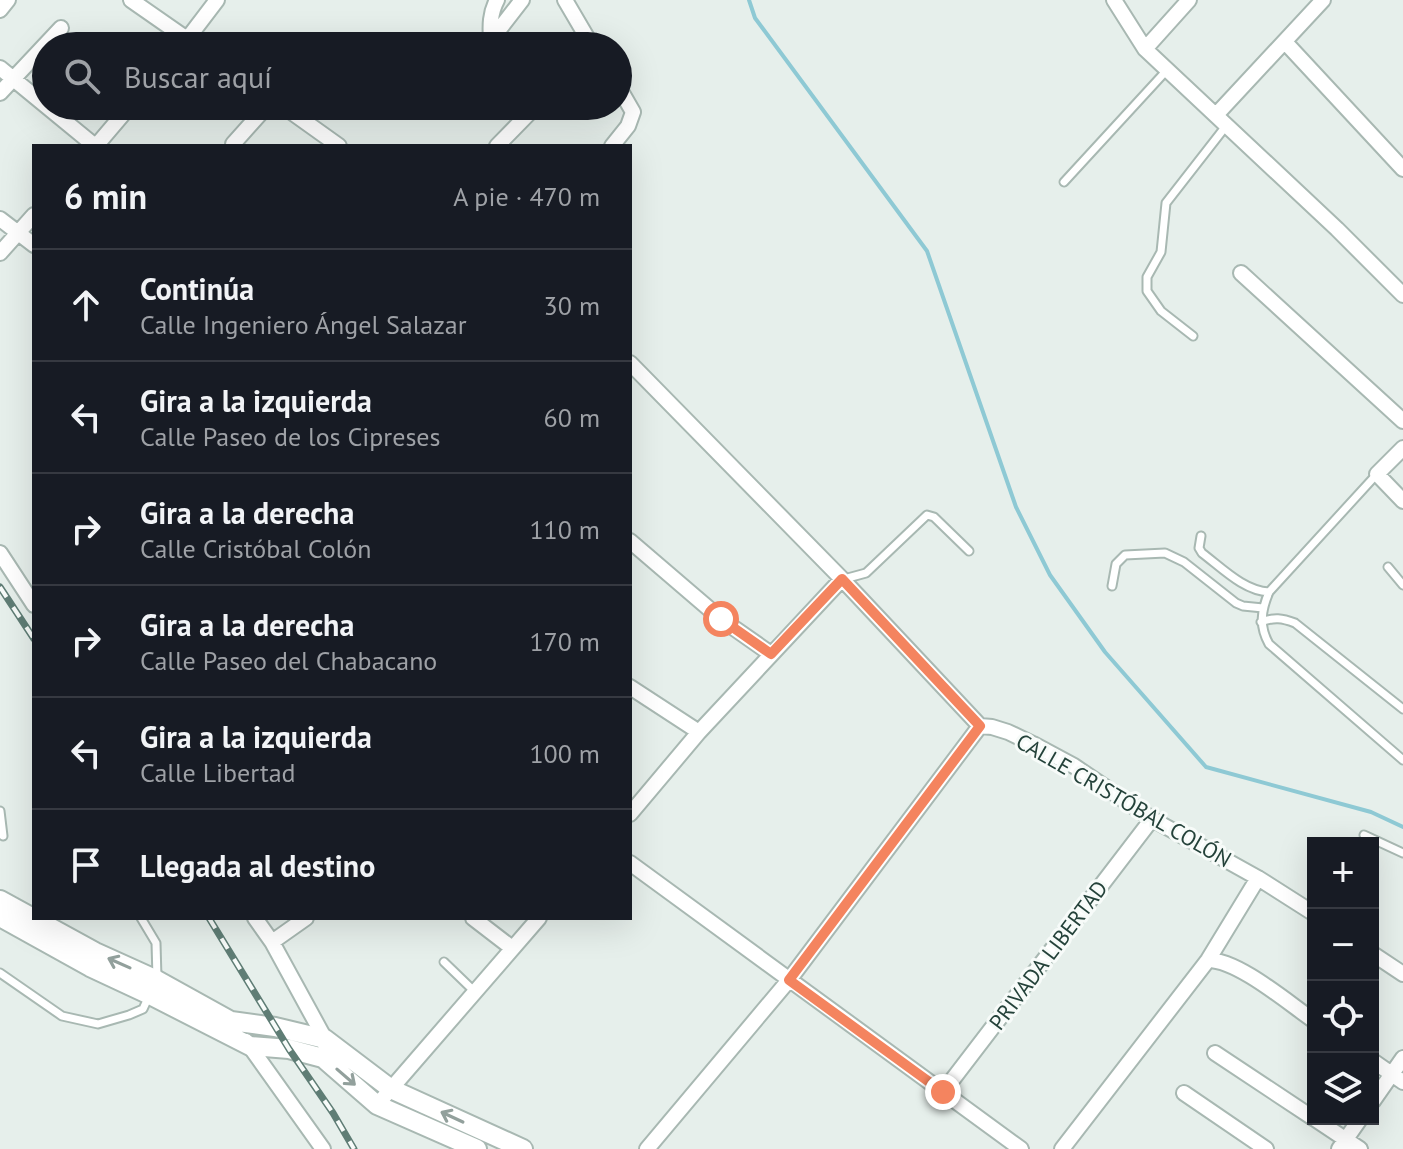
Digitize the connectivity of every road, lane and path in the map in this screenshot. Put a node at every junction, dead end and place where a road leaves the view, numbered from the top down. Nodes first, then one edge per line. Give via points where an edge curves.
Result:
1 (8, 0) edge
2 (131, 0) edge
3 (217, 0) edge
4 (497, 0) edge
5 (522, 0) edge
6 (565, 0) edge
7 (1114, 0) edge
8 (1189, 0) edge
9 (1323, 0) edge
10 (0, 10) edge
11 (61, 28) dead end
12 (57, 32) edge
13 (173, 32) edge
14 (197, 32) edge
15 (490, 32) edge
16 (499, 32) edge
17 (584, 32) edge
18 (1285, 42) junction
19 (1145, 49) junction
20 (32, 60) edge
21 (0, 68) edge
22 (1167, 70) junction
23 (14, 80) junction
24 (0, 93) edge
25 (32, 94) edge
26 (64, 120) edge
27 (118, 120) edge
28 (254, 120) edge
29 (303, 120) edge
30 (520, 120) edge
31 (630, 120) edge
32 (1221, 120) junction
33 (94, 144) edge
34 (98, 144) edge
35 (233, 144) edge
36 (336, 144) edge
37 (499, 144) edge
38 (614, 144) edge
39 (1403, 169) edge
40 (1064, 182) dead end
41 (32, 217) edge
42 (0, 219) edge
43 (18, 233) junction
44 (32, 244) edge
45 (0, 253) edge
46 (1241, 273) dead end
47 (1403, 295) edge
48 (1193, 336) dead end
49 (632, 365) edge
50 (1403, 421) edge
51 (1403, 448) edge
52 (1377, 474) junction
53 (1403, 501) edge
54 (1201, 536) dead end
55 (632, 546) edge
56 (969, 551) dead end
57 (0, 553) edge
58 (1388, 567) dead end
59 (842, 579) junction
60 (1403, 585) edge
61 (1112, 586) dead end
62 (1269, 592) junction
63 (32, 602) edge
64 (1263, 608) junction
65 (1261, 622) junction
66 (771, 654) junction
67 (632, 690) edge
68 (1403, 709) edge
69 (980, 726) junction
70 (699, 732) junction
71 (1403, 760) edge
72 (0, 811) edge
73 (632, 812) edge
74 (1152, 819) junction
75 (1364, 835) dead end
76 (3, 836) dead end
77 (1403, 853) edge
78 (632, 864) edge
79 (1258, 878) junction
80 (0, 900) edge
81 (1307, 909) edge
82 (0, 917) edge
83 (32, 918) edge
84 (37, 920) edge
85 (142, 920) edge
86 (256, 920) edge
87 (303, 920) edge
88 (476, 920) edge
89 (537, 920) edge
90 (272, 942) junction
91 (512, 948) junction
92 (1379, 958) edge
93 (1208, 960) junction
94 (444, 962) dead end
95 (0, 973) edge
96 (1403, 974) edge
97 (789, 980) junction
98 (153, 987) junction
99 (474, 991) junction
100 (1307, 1016) edge
101 (231, 1021) junction
102 (250, 1046) junction
103 (324, 1048) junction
104 (1215, 1053) dead end
105 (1403, 1058) edge
106 (1379, 1065) edge
107 (1398, 1078) edge
108 (391, 1089) junction
109 (943, 1092) junction
110 (1184, 1093) dead end
111 (1379, 1095) edge
112 (377, 1105) junction
113 (1307, 1113) edge
114 (1322, 1125) edge
115 (1356, 1125) edge
116 (1342, 1144) edge
117 (323, 1149) edge
118 (477, 1149) edge
119 (523, 1149) edge
120 (647, 1149) edge
121 (1021, 1149) edge
122 (1062, 1149) edge
123 (1266, 1149) edge
124 (1360, 1149) edge

1 - 10 street
2 - 13 street
3 - 14 street
4 - 15 street
5 - 16 street
6 - 17 street
7 - 19 street
8 - 19 street
9 - 18 street
11 - 12 street
18 - 32 street
18 - 39 street
19 - 22 street
20 - 23 street
21 - 23 street
22 - 32 street
22 - 40 lane
23 - 24 street
23 - 25 street
26 - 33 street
27 - 34 street
28 - 35 street
29 - 36 street
30 - 37 street
31 - 38 street
32 - 47 street
32 - 48 lane via 1166,203 1161,252 1147,277 1147,291 1161,311
41 - 43 street
42 - 43 street
43 - 44 street
43 - 45 street
46 - 50 street
49 - 59 street, CALLE CRISTÓBAL COLÓN
51 - 52 street
52 - 53 street
52 - 62 lane
54 - 62 lane via 1202,553 1257,592
55 - 66 street
56 - 59 lane via 927,515 868,572
57 - 63 street
58 - 60 lane
59 - 66 street
59 - 69 street, CALLE CRISTÓBAL COLÓN
61 - 64 lane via 1116,564 1125,555 1165,553 1236,603
62 - 64 lane
64 - 65 lane
65 - 68 lane via 1273,618 1295,623
65 - 71 lane via 1269,644
66 - 70 street
67 - 70 street
69 - 74 street, CALLE CRISTÓBAL COLÓN via 1033,744 1074,766
69 - 97 street
70 - 73 street
72 - 76 lane
74 - 79 street, CALLE CRISTÓBAL COLÓN
74 - 109 street, PRIVADA LIBERTAD
75 - 77 lane
78 - 97 street
79 - 81 street, CALLE CRISTÓBAL COLÓN
79 - 93 street
83 -> 80 street
82 - 98 street via 90,967
98 -> 84 street
85 - 98 lane via 156,943
86 - 90 street
87 - 90 street
88 - 91 street
89 - 91 street
90 - 103 street
91 - 99 street
92 - 96 street
93 - 100 street via 1228,964
93 - 122 street
94 - 99 lane
95 - 98 lane via 62,1016 98,1024 143,1009
97 - 109 street
97 - 120 street
98 - 101 street
98 - 102 street
99 - 108 street
101 - 102 street
101 - 103 street via 275,1027
102 - 103 street
102 - 117 street
103 - 108 street
103 -> 112 street
104 - 113 street
105 - 107 street
106 - 107 street
107 - 111 street
108 - 112 street
119 -> 108 street
109 - 121 street
110 - 123 street
112 - 118 street
114 - 116 street
115 - 116 street
116 - 124 street

